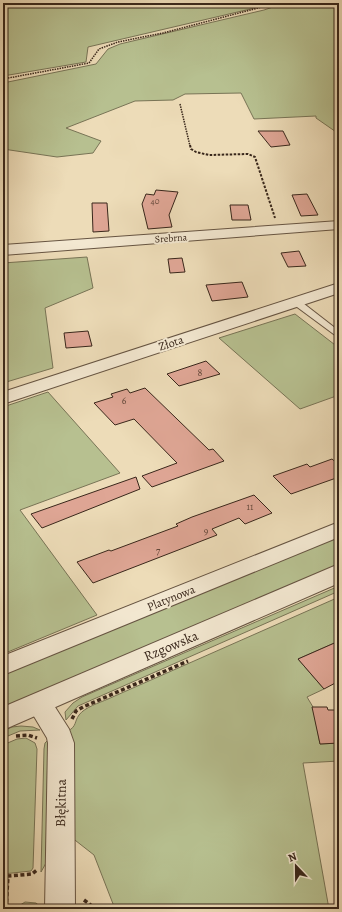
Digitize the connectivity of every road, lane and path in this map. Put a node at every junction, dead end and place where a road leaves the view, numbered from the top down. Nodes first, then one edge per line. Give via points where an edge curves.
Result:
1 (277, 3) edge
2 (3, 79) edge
3 (180, 104) dead end
4 (339, 225) edge
5 (279, 230) junction
6 (3, 250) edge
7 (339, 288) edge
8 (296, 302) junction
9 (339, 335) edge
10 (3, 398) edge
11 (339, 529) edge
12 (339, 574) edge
13 (193, 659) dead end
14 (3, 666) edge
15 (39, 703) junction
16 (7, 728) edge
17 (44, 737) junction
18 (37, 862) dead end
19 (6, 909) edge
20 (60, 909) edge

1 - 2 path via 118,42 100,49 89,63
3 - 5 path via 191,149 194,152 201,155 248,154 255,157
4 - 5 street, Srebrna
5 - 6 street, Srebrna
7 - 8 street, Złota
8 - 9 lane
8 - 10 street, Złota
11 - 14 street, Platynowa
12 - 15 street, Rzgowska
13 - 17 path via 83,707 76,711 70,722
15 - 16 street, Rzgowska
15 - 17 street, Błękitna
16 - 17 path via 17,735
17 - 20 street, Błękitna via 62,742
18 - 19 path via 37,869 32,874 8,876

